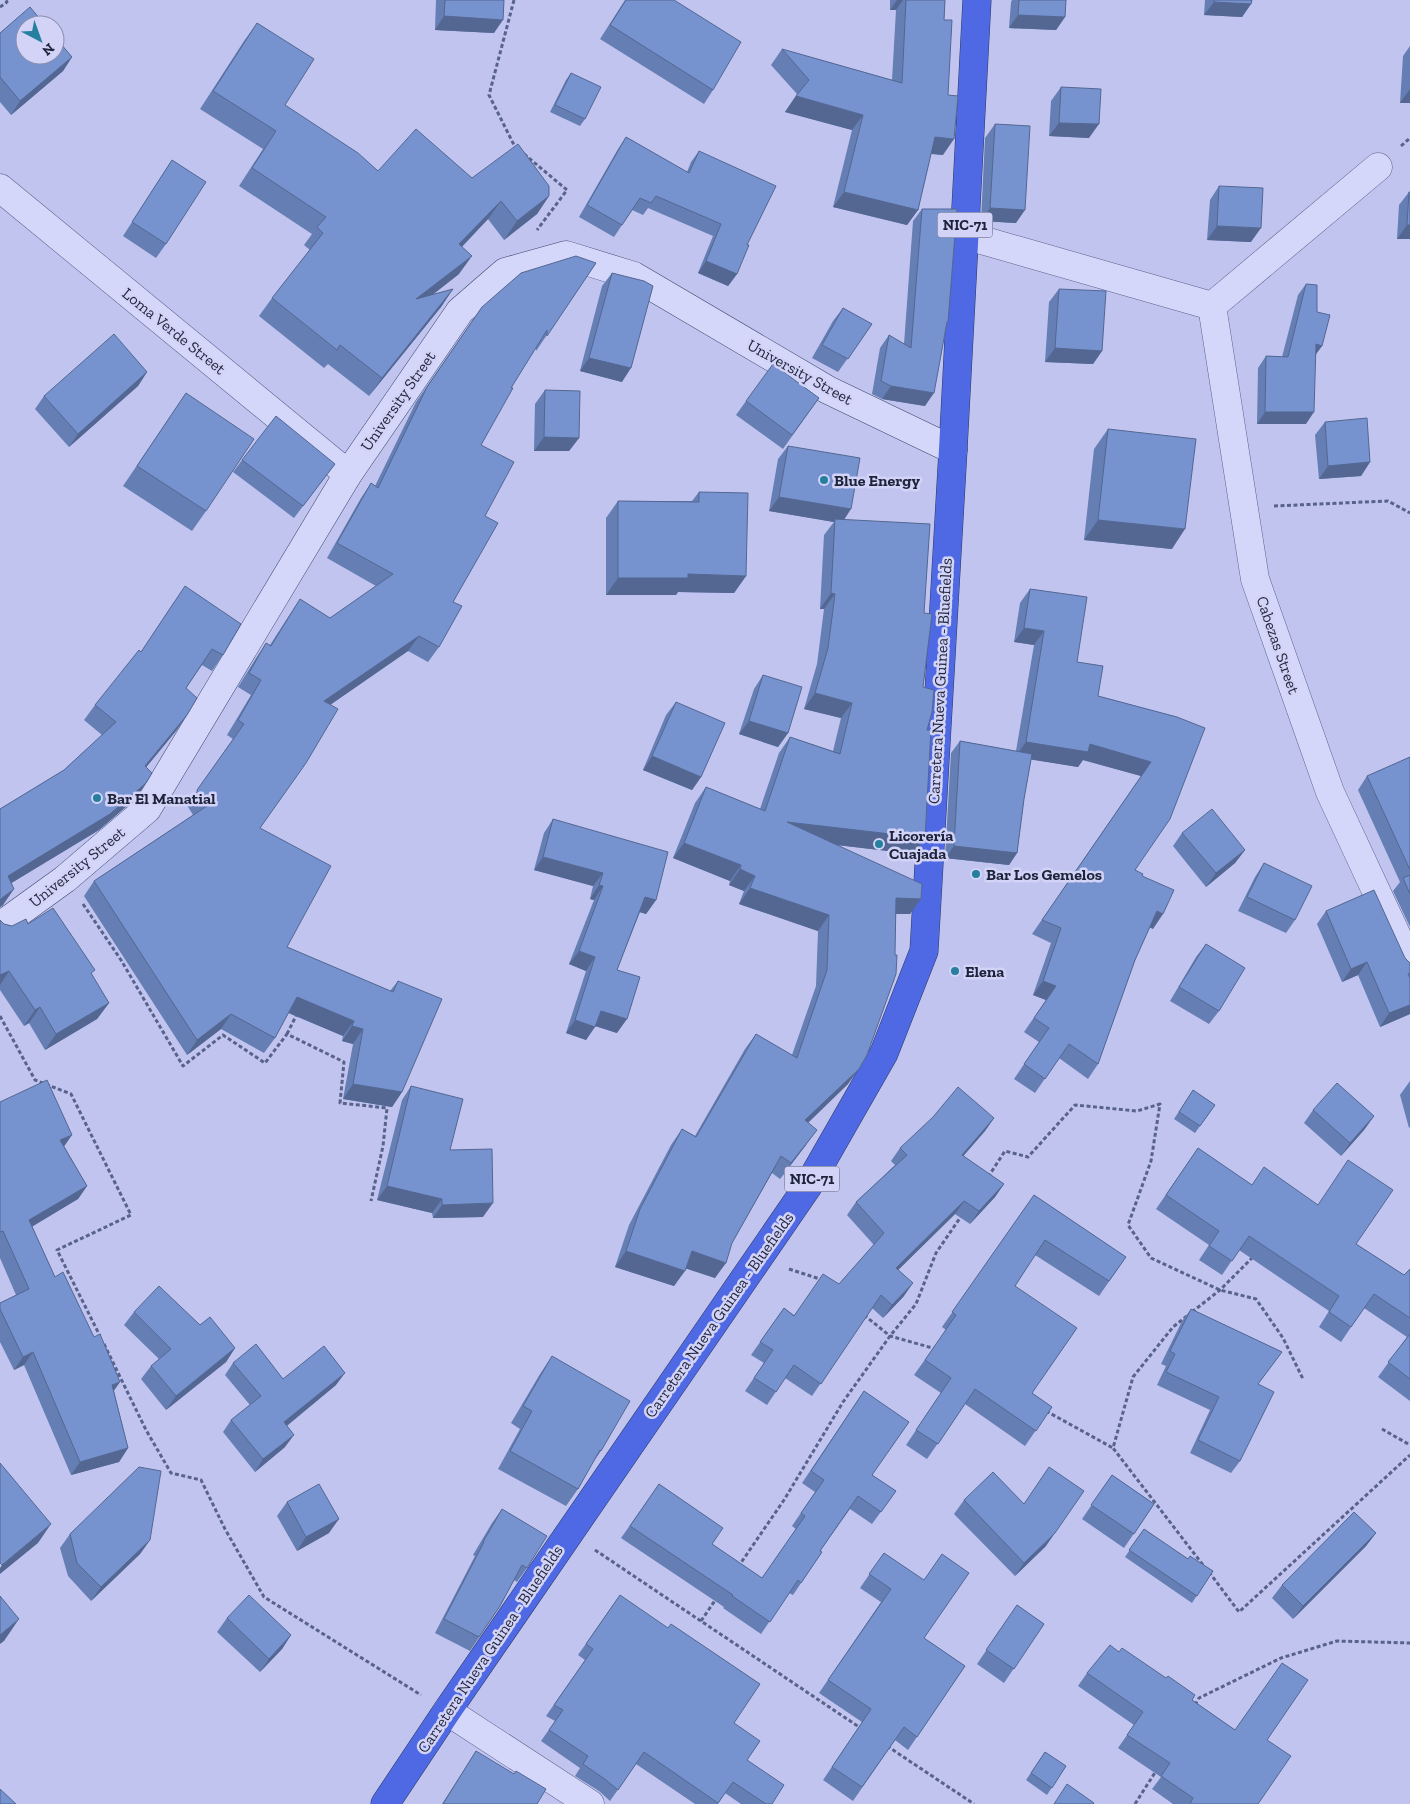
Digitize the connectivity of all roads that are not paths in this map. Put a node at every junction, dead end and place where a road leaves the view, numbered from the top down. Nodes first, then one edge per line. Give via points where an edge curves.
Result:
1 (977, 0) edge
2 (1378, 167) dead end
3 (0, 188) edge
4 (964, 235) junction
5 (1212, 306) junction
6 (953, 450) junction
7 (348, 474) junction
8 (0, 926) edge
9 (1410, 964) edge
10 (447, 1711) junction
11 (385, 1804) edge
12 (590, 1804) edge

1 - 4 highway, Carretera Nueva Guinea - Bluefields / NIC-71
2 - 5 street
3 - 7 street, Loma Verde Street
4 - 5 street
4 - 6 highway, Carretera Nueva Guinea - Bluefields / NIC-71
5 - 9 street, Cabezas Street via 1255,579 1330,792
6 - 7 street, University Street via 828,390 634,276 566,255 505,272 460,311
6 - 10 highway, Carretera Nueva Guinea - Bluefields / NIC-71 via 924,951 884,1053 808,1186
7 - 8 street, University Street via 147,808 65,879
10 - 11 highway, Carretera Nueva Guinea - Bluefields / NIC-71
10 - 12 street

